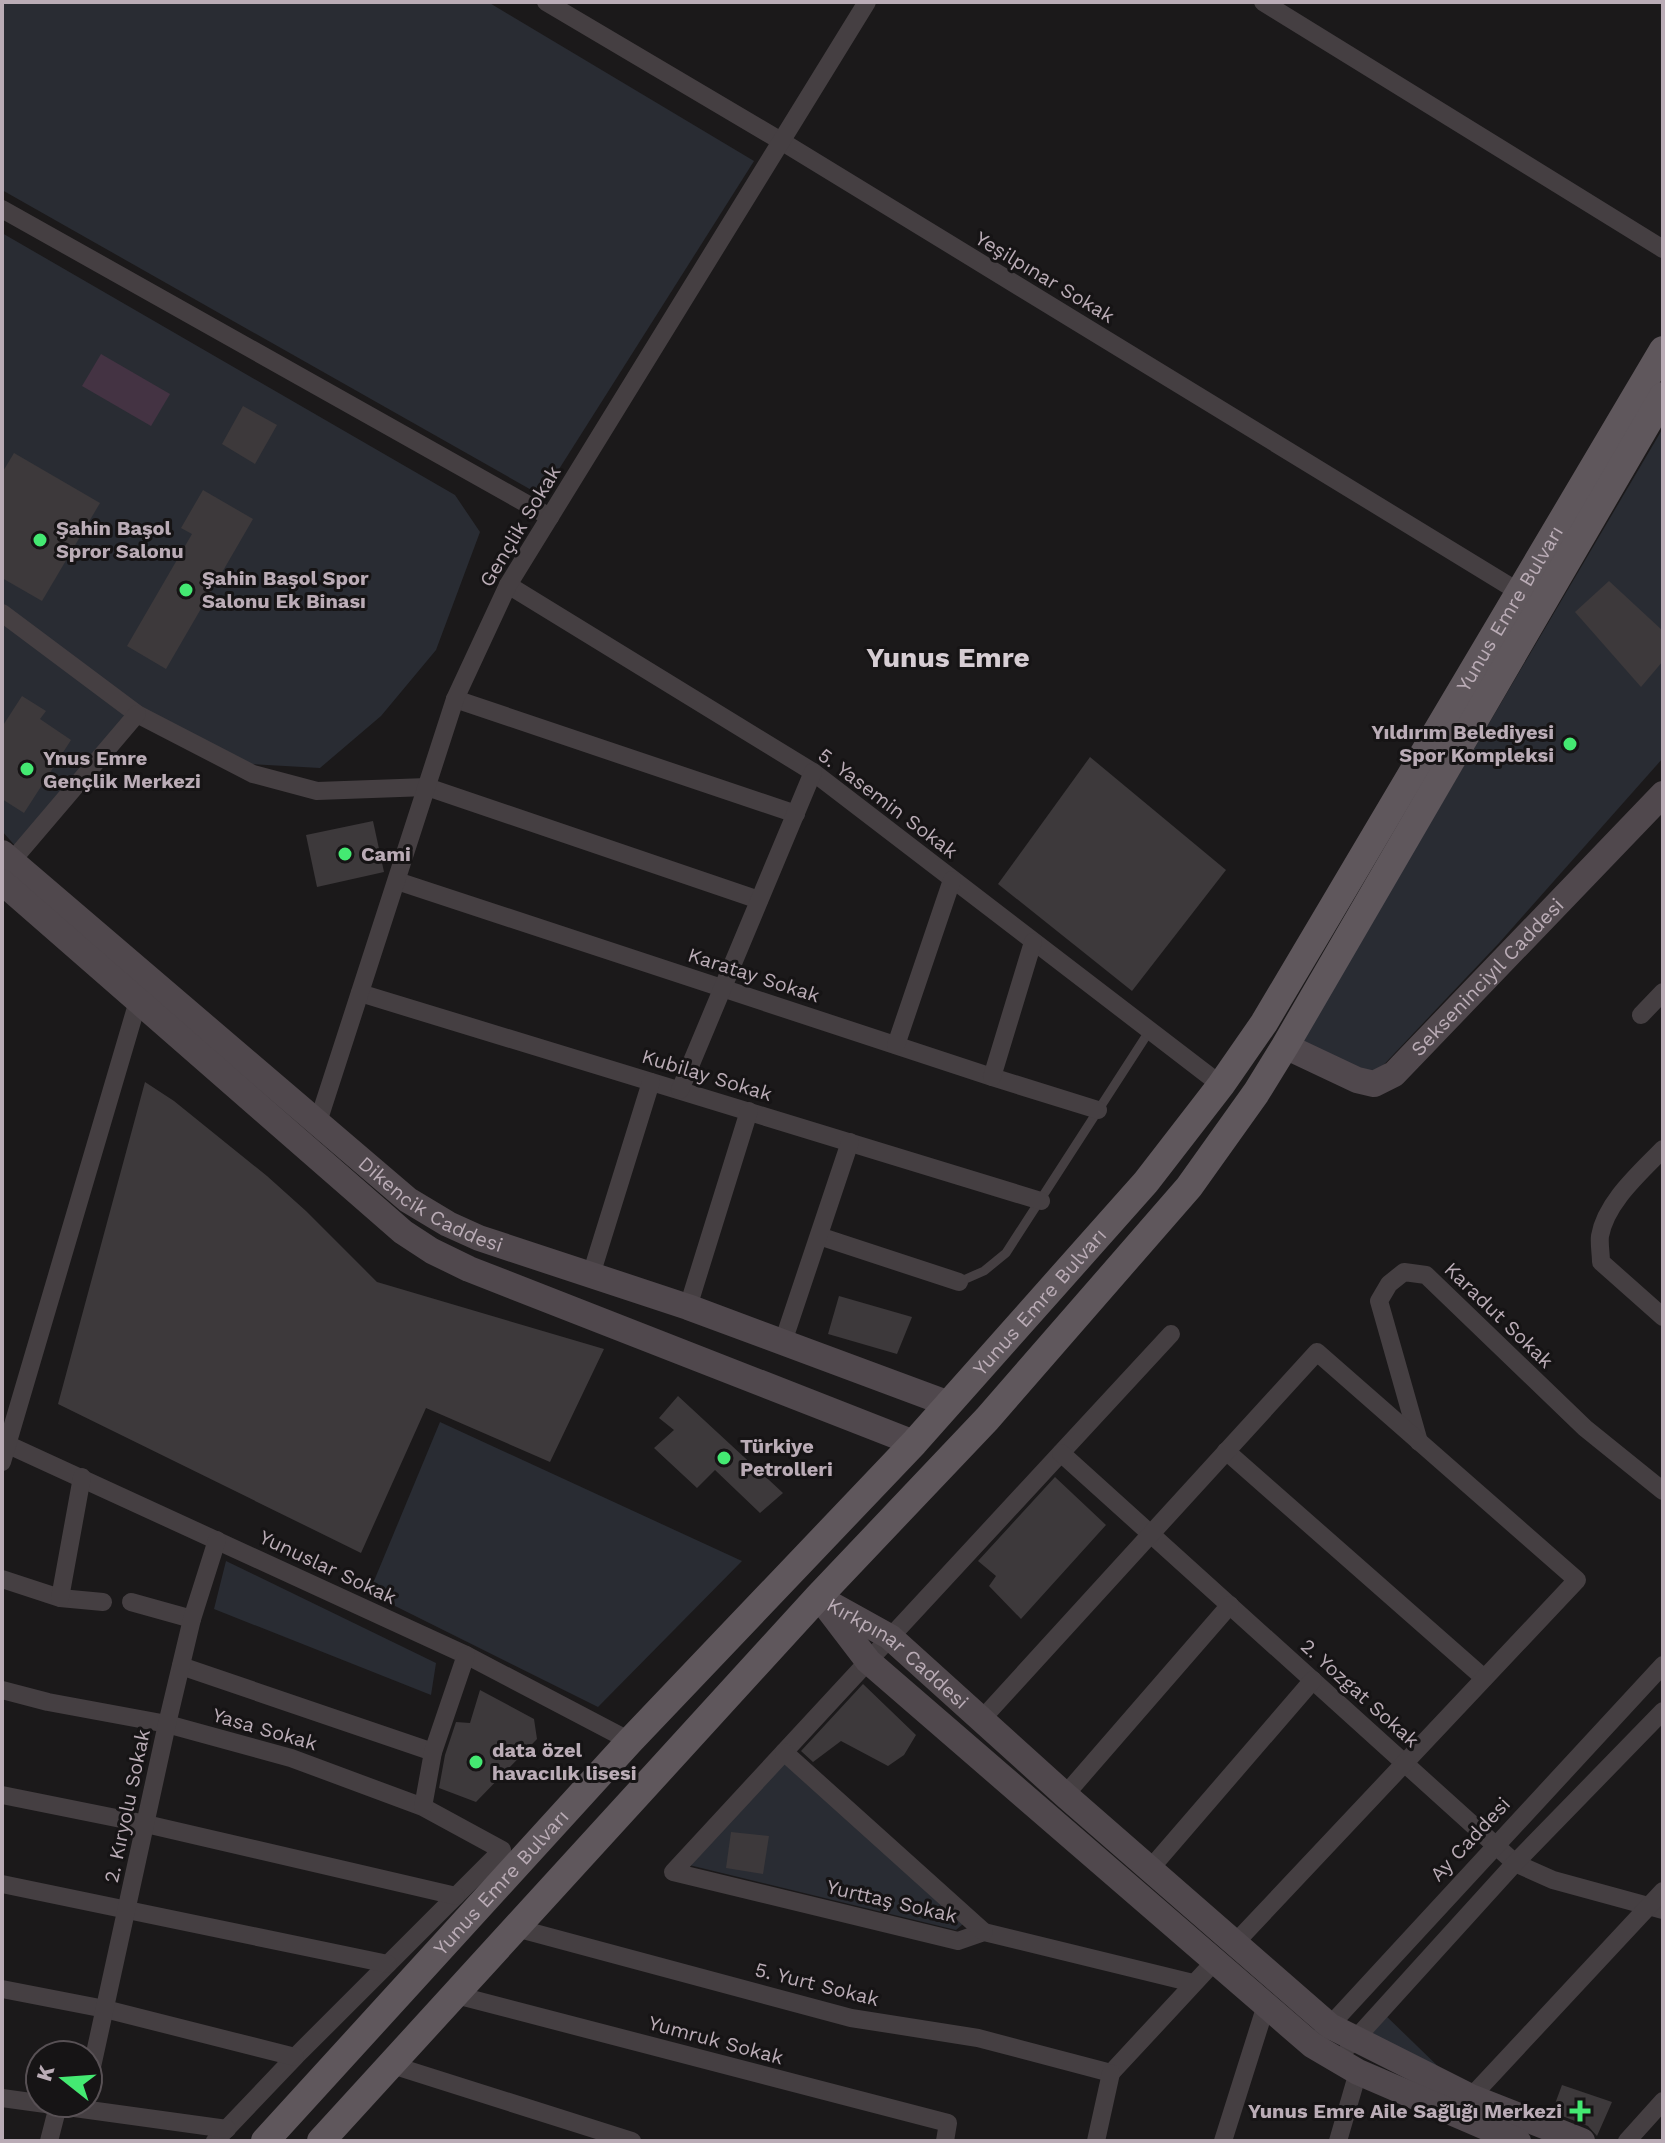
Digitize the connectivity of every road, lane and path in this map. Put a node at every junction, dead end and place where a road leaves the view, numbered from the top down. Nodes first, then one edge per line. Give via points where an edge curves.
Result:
1 (546, 2) edge
2 (867, 2) edge
3 (1263, 2) edge
4 (781, 141) junction
5 (2, 209) edge
6 (1663, 249) edge
7 (1663, 350) edge
8 (1663, 396) edge
9 (550, 517) junction
10 (508, 585) junction
11 (1519, 592) junction
12 (2, 613) edge
13 (455, 699) junction
14 (137, 714) junction
15 (813, 772) junction
16 (427, 787) junction
17 (1663, 794) edge
18 (796, 814) junction
19 (5, 866) edge
20 (952, 880) junction
21 (397, 881) junction
22 (759, 900) junction
23 (1033, 942) junction
24 (722, 988) junction
25 (1663, 992) edge
26 (360, 993) junction
27 (138, 1001) junction
28 (1641, 1015) dead end
29 (1150, 1030) junction
30 (896, 1045) junction
31 (1285, 1046) junction
32 (992, 1077) junction
33 (651, 1082) junction
34 (1221, 1085) junction
35 (680, 1090) junction
36 (1098, 1110) junction
37 (749, 1111) junction
38 (318, 1122) junction
39 (850, 1142) junction
40 (1663, 1149) edge
41 (1041, 1201) junction
42 (819, 1236) junction
43 (591, 1275) junction
44 (959, 1282) joint
45 (688, 1307) junction
46 (1663, 1317) edge
47 (1171, 1334) dead end
48 (783, 1342) junction
49 (949, 1404) junction
50 (1419, 1442) junction
51 (914, 1443) junction
52 (4, 1450) edge
53 (1226, 1451) junction
54 (1061, 1453) junction
55 (82, 1477) junction
56 (1663, 1491) edge
57 (1151, 1534) junction
58 (217, 1540) junction
59 (792, 1572) junction
60 (2, 1579) edge
61 (818, 1597) junction
62 (60, 1598) junction
63 (103, 1602) dead end
64 (131, 1602) dead end
65 (1230, 1605) junction
66 (192, 1619) junction
67 (890, 1637) junction
68 (466, 1655) junction
69 (868, 1661) junction
70 (1663, 1665) edge
71 (181, 1666) junction
72 (1484, 1678) junction
73 (1313, 1680) junction
74 (2, 1690) edge
75 (1663, 1711) edge
76 (981, 1720) junction
77 (167, 1724) junction
78 (630, 1741) junction
79 (433, 1752) junction
80 (784, 1752) junction
81 (1405, 1763) junction
82 (2, 1795) edge
83 (1065, 1795) junction
84 (423, 1807) junction
85 (146, 1824) junction
86 (1495, 1844) junction
87 (1515, 1863) junction
88 (1150, 1869) junction
89 (2, 1884) edge
90 (1663, 1891) edge
91 (456, 1896) junction
92 (127, 1908) junction
93 (1656, 1908) edge
94 (516, 1928) junction
95 (984, 1932) junction
96 (1236, 1942) junction
97 (1215, 1961) junction
98 (388, 1964) junction
99 (1193, 1983) junction
100 (2, 1989) edge
101 (456, 1995) junction
102 (1266, 2005) junction
103 (105, 2009) junction
104 (1321, 2036) junction
105 (98, 2039) edge
106 (1354, 2040) junction
107 (295, 2057) junction
108 (392, 2065) junction
109 (1347, 2066) junction
110 (1111, 2073) junction
111 (2, 2098) edge
112 (24, 2101) edge
113 (1663, 2101) edge
114 (104, 2111) edge
115 (1480, 2117) edge
116 (55, 2119) edge
117 (221, 2135) edge
118 (49, 2141) edge
119 (265, 2141) edge
120 (321, 2141) edge
121 (632, 2141) edge
122 (945, 2141) edge
123 (1096, 2141) edge
124 (1223, 2141) edge
125 (1338, 2141) edge
126 (1518, 2141) edge
127 (1582, 2141) edge
128 (1627, 2141) edge

1 - 4 street, Yeşilpınar Sokak
2 - 4 street, Gençlik Sokak
3 - 6 street
4 - 9 street, Gençlik Sokak
4 - 11 street, Yeşilpınar Sokak
5 - 9 street
7 - 11 main road, Yunus Emre Bulvarı
8 - 31 main road, Yunus Emre Bulvarı
9 - 10 street, Gençlik Sokak
10 - 13 street, Gençlik Sokak
10 - 15 street, 5. Yasemin Sokak
11 - 34 main road, Yunus Emre Bulvarı via 1264,1023
12 - 14 street
13 - 16 street, Gençlik Sokak
13 - 18 street
14 - 16 street via 253,774 317,791
14 - 19 street
15 - 18 street
15 - 20 street, 5. Yasemin Sokak
16 - 21 street, Gençlik Sokak
16 - 22 street
17 - 31 main road, Sekseninciyıl Caddesi via 1394,1074 1374,1084 1357,1080
18 - 22 street
19 - 27 main road, Dikencik Caddesi
19 - 38 main road, Dikencik Caddesi
20 - 23 street, 5. Yasemin Sokak
20 - 30 street
21 - 24 street, Karatay Sokak
21 - 26 street, Gençlik Sokak
22 - 24 street
23 - 29 street, 5. Yasemin Sokak
23 - 32 street
24 - 30 street, Karatay Sokak
24 - 35 street
25 - 28 street
26 - 33 street, Kubilay Sokak
26 - 38 street, Gençlik Sokak
27 - 51 main road, Dikencik Caddesi via 403,1232 432,1251
27 - 52 street
29 - 34 street, 5. Yasemin Sokak
29 - 36 lane
30 - 32 street, Karatay Sokak
31 - 61 main road, Yunus Emre Bulvarı via 1189,1187 974,1434
32 - 36 street, Karatay Sokak
33 - 35 street, Kubilay Sokak
33 - 43 street
34 - 49 main road, Yunus Emre Bulvarı via 1146,1182
35 - 37 street, Kubilay Sokak
36 - 41 lane
37 - 39 street, Kubilay Sokak
37 - 45 street
38 - 43 main road, Dikencik Caddesi via 408,1200 448,1224
39 - 41 street, Kubilay Sokak
39 - 42 street
40 - 46 street via 1627,1187 1600,1236 1601,1262
41 - 44 lane via 1006,1253
42 - 44 street
42 - 48 street
43 - 45 main road, Dikencik Caddesi
45 - 48 main road, Dikencik Caddesi
47 - 54 street
48 - 49 main road, Dikencik Caddesi
49 - 51 main road, Yunus Emre Bulvarı
50 - 53 street via 1317,1352
50 - 56 street, Karadut Sokak via 1379,1301 1404,1272 1426,1275 1585,1428
50 - 72 street via 1577,1580
51 - 59 main road, Yunus Emre Bulvarı
52 - 55 street, Yunuslar Sokak
53 - 57 street
53 - 72 street
54 - 57 street, 2. Yozgat Sokak
54 - 67 street
55 - 58 street, Yunuslar Sokak
55 - 62 street
57 - 65 street, 2. Yozgat Sokak
57 - 76 street
58 - 66 street, 2. Kıryolu Sokak
58 - 68 street, Yunuslar Sokak
59 - 61 main road
59 - 78 main road, Yunus Emre Bulvarı
60 - 62 street
61 - 67 main road, Kırkpınar Caddesi
61 - 69 main road, Kırkpınar Caddesi
61 - 94 main road, Yunus Emre Bulvarı
62 - 63 street
64 - 66 street
65 - 73 street, 2. Yozgat Sokak
65 - 83 street
66 - 71 street, 2. Kıryolu Sokak
67 - 69 street
67 - 76 main road, Kırkpınar Caddesi
68 - 78 street, Yunuslar Sokak
68 - 79 street
69 - 80 street
69 - 97 main road, Kırkpınar Caddesi
70 - 86 street, Ay Caddesi
71 - 77 street, 2. Kıryolu Sokak
71 - 79 street
72 - 81 street
73 - 81 street, 2. Yozgat Sokak
73 - 88 street
74 - 77 street, Yasa Sokak
75 - 87 street
76 - 83 main road, Kırkpınar Caddesi
77 - 84 street, Yasa Sokak via 291,1758
77 - 85 street, 2. Kıryolu Sokak
78 - 119 main road, Yunus Emre Bulvarı
79 - 84 street
80 - 95 street
80 - 95 street, Yurttaş Sokak via 673,1872 958,1941
81 - 86 street, 2. Yozgat Sokak
81 - 96 street
82 - 85 street
83 - 88 main road, Kırkpınar Caddesi
84 - 91 street, Yasa Sokak via 502,1850
85 - 91 street
85 - 92 street, 2. Kıryolu Sokak
86 - 87 street, 2. Yozgat Sokak
86 - 104 street, Ay Caddesi
87 - 93 street, 2. Yozgat Sokak via 1553,1880
87 - 106 street
88 - 96 main road, Kırkpınar Caddesi
89 - 92 street
90 - 93 street
91 - 98 street
92 - 98 street
92 - 103 street, 2. Kıryolu Sokak
93 - 115 street
94 - 101 main road, Yunus Emre Bulvarı
94 - 110 street, 5. Yurt Sokak via 851,2018 978,2038
95 - 99 street, Yurttaş Sokak
96 - 104 main road, Kırkpınar Caddesi
97 - 99 street
97 - 102 main road, Kırkpınar Caddesi
98 - 107 street
99 - 110 street
100 - 103 street
101 - 108 main road, Yunus Emre Bulvarı
101 - 122 street, Yumruk Sokak via 948,2123
102 - 104 main road, Kırkpınar Caddesi
102 - 124 street
103 - 105 street, 2. Kıryolu Sokak
103 - 107 street
104 - 106 main road, Kırkpınar Caddesi
104 - 109 main road, Kırkpınar Caddesi
106 - 109 street
106 - 115 main road, Kırkpınar Caddesi
107 - 117 street
108 - 120 main road, Yunus Emre Bulvarı
108 - 121 street
109 - 115 main road, Kırkpınar Caddesi
109 - 125 street
110 - 123 street
111 - 112 street
113 - 128 street
114 - 117 street
115 - 126 main road, Kırkpınar Caddesi
115 - 127 main road, Kırkpınar Caddesi
116 - 118 street

